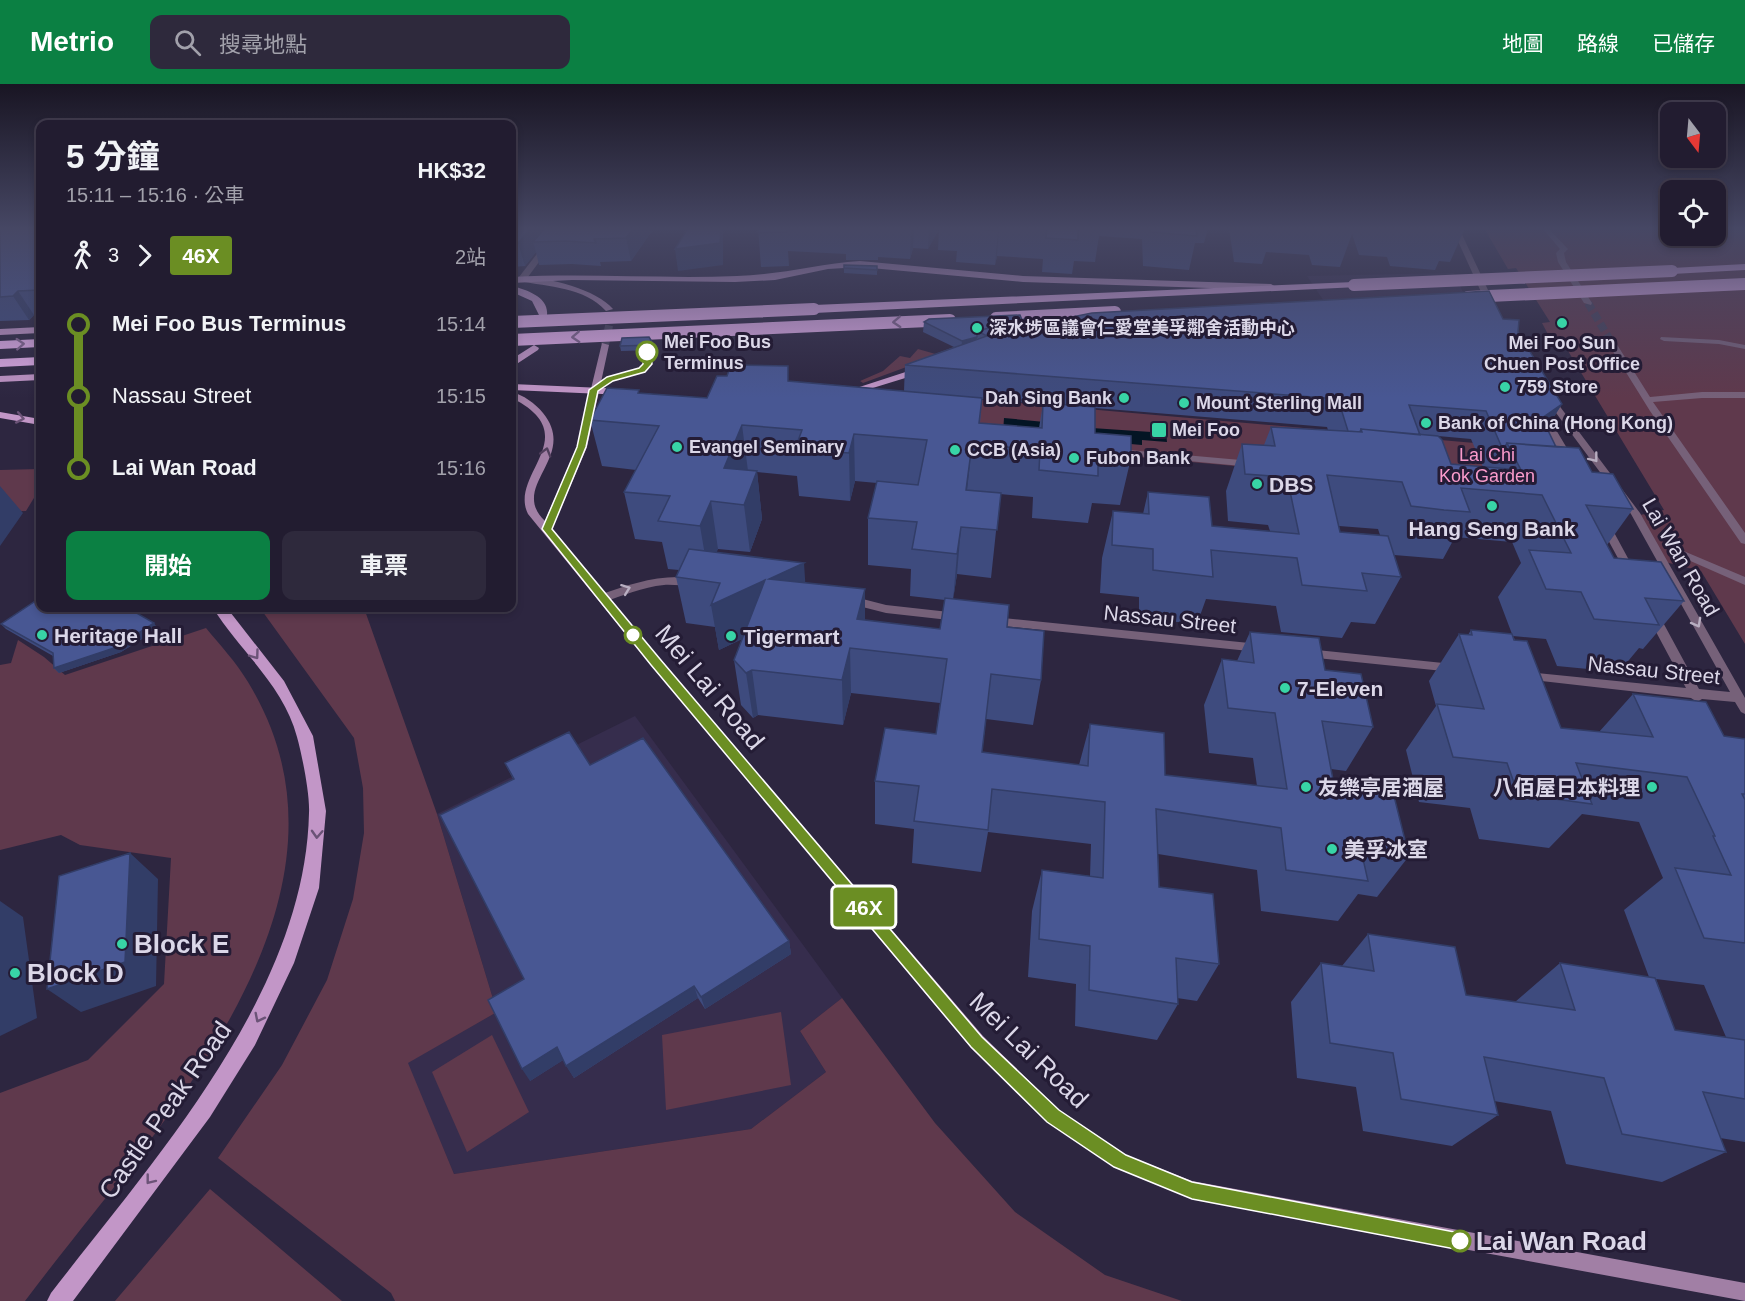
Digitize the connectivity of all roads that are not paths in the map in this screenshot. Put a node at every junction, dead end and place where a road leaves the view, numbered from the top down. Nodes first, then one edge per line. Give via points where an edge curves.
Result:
1 (542, 285) edge
2 (1190, 285) edge
3 (1354, 285) edge
4 (1482, 285) edge
5 (1576, 285) edge
6 (1728, 285) edge
7 (1283, 288) junction
8 (516, 290) edge
9 (1459, 297) edge
10 (1587, 303) tunnel mouth
11 (609, 309) dead end
12 (1133, 311) edge
13 (543, 312) dead end
14 (1495, 312) edge
15 (982, 318) edge
16 (959, 320) edge
17 (516, 322) edge
18 (0, 332) edge
19 (36, 333) edge
20 (36, 334) edge
21 (1664, 339) dead end
22 (516, 340) edge
23 (0, 345) edge
24 (605, 345) tunnel mouth
25 (1614, 345) tunnel mouth
26 (1745, 346) edge
27 (534, 348) dead end
28 (36, 361) edge
29 (516, 361) edge
30 (0, 363) edge
31 (934, 365) edge
32 (36, 377) edge
33 (0, 379) edge
34 (516, 387) edge
35 (594, 390) junction
36 (1546, 392) edge
37 (639, 393) edge
38 (1745, 394) edge
39 (835, 395) edge
40 (516, 397) edge
41 (1533, 398) edge
42 (1647, 400) junction
43 (0, 415) edge
44 (36, 422) edge
45 (1102, 451) edge
46 (1266, 465) edge
47 (1574, 469) edge
48 (1602, 519) edge
49 (547, 529) junction
50 (1745, 542) edge
51 (1674, 550) dead end
52 (1635, 581) edge
53 (1745, 581) edge
54 (698, 582) edge
55 (840, 597) edge
56 (603, 598) junction
57 (1646, 601) edge
58 (223, 612) edge
59 (1272, 649) edge
60 (1295, 652) edge
61 (1469, 670) edge
62 (1515, 675) edge
63 (1695, 694) junction
64 (1742, 703) edge
65 (1706, 713) edge
66 (1745, 1292) edge
67 (59, 1301) edge

1 - 11 main road via 585,293
2 - 7 main road
3 - 7 highway, bridge
4 - 14 street
5 - 10 street
6 - 9 highway, bridge
7 - 17 highway, bridge
8 - 13 main road via 533,296
12 - 15 highway, bridge
16 -> 22 highway, bridge
18 - 19 main road
23 -> 20 highway
21 - 26 street
24 - 35 main road
25 - 42 street
27 - 29 main road
28 - 30 highway
31 - 39 main road
32 - 33 main road
34 - 35 main road
35 - 37 main road
35 - 49 main road via 582,447
36 -> 64 street, Lai Wan Road via 1635,513
38 - 42 street
49 -> 40 main road, Mei Lai Road via 529,507 530,487 549,448 548,424 531,405
41 - 47 street
42 - 50 street
43 -> 44 main road
45 - 46 street
48 - 52 street
49 - 56 main road, Mei Lai Road
51 - 53 street
56 -> 54 street via 650,581
55 - 59 street, Nassau Street via 886,609
56 - 66 main road, Mei Lai Road via 977,1042 1053,1116 1120,1161 1192,1190
57 - 63 street
58 -> 67 main road, Castle Peak Road via 281,690 305,736 318,820 310,887 285,965 240,1053 185,1135
60 - 61 street
62 - 63 street, Nassau Street
63 - 64 street, Nassau Street
63 - 65 street

